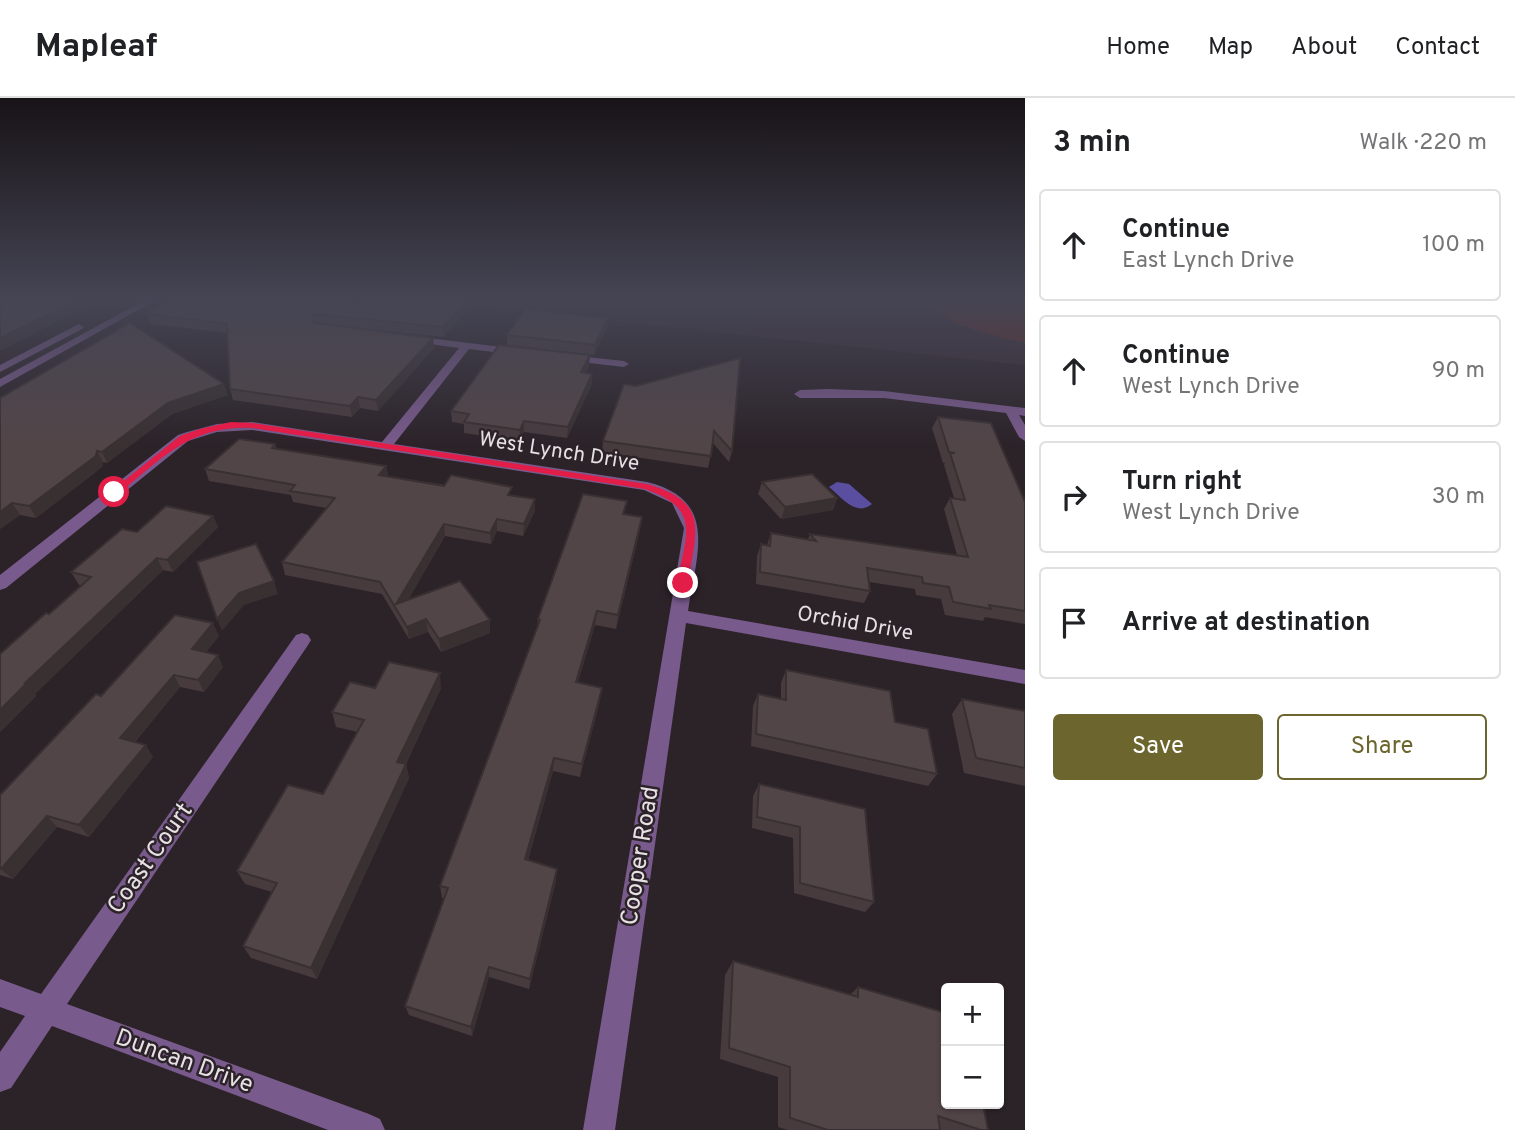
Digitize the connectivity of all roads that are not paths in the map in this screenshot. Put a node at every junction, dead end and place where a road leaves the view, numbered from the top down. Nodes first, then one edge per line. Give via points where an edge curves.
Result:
1 (39, 348) edge
2 (65, 348) edge
3 (464, 348) edge
4 (484, 348) edge
5 (531, 354) edge
6 (558, 357) edge
7 (624, 364) dead end
8 (0, 369) edge
9 (0, 384) edge
10 (800, 394) dead end
11 (1011, 411) junction
12 (1025, 412) edge
13 (1025, 437) edge
14 (385, 447) junction
15 (683, 583) joint
16 (0, 584) edge
17 (677, 615) junction
18 (302, 640) dead end
19 (1025, 677) edge
20 (0, 993) edge
21 (47, 1010) junction
22 (0, 1077) edge
23 (369, 1130) edge
24 (599, 1130) edge

1 - 8 street
2 - 9 street
3 - 14 street
4 - 5 street
6 - 7 street
10 - 11 street via 836,391
11 - 12 street
11 - 13 street
14 - 15 street, West Lynch Drive via 647,486 673,495 684,506 692,528
14 - 16 street via 252,426 202,430 183,438
15 - 17 street, Cooper Road
17 - 19 street, Orchid Drive
17 - 24 street, Cooper Road
18 - 21 street, Coast Court
20 - 21 street, Duncan Drive
21 - 22 street, Coast Court
21 - 23 street, Duncan Drive

